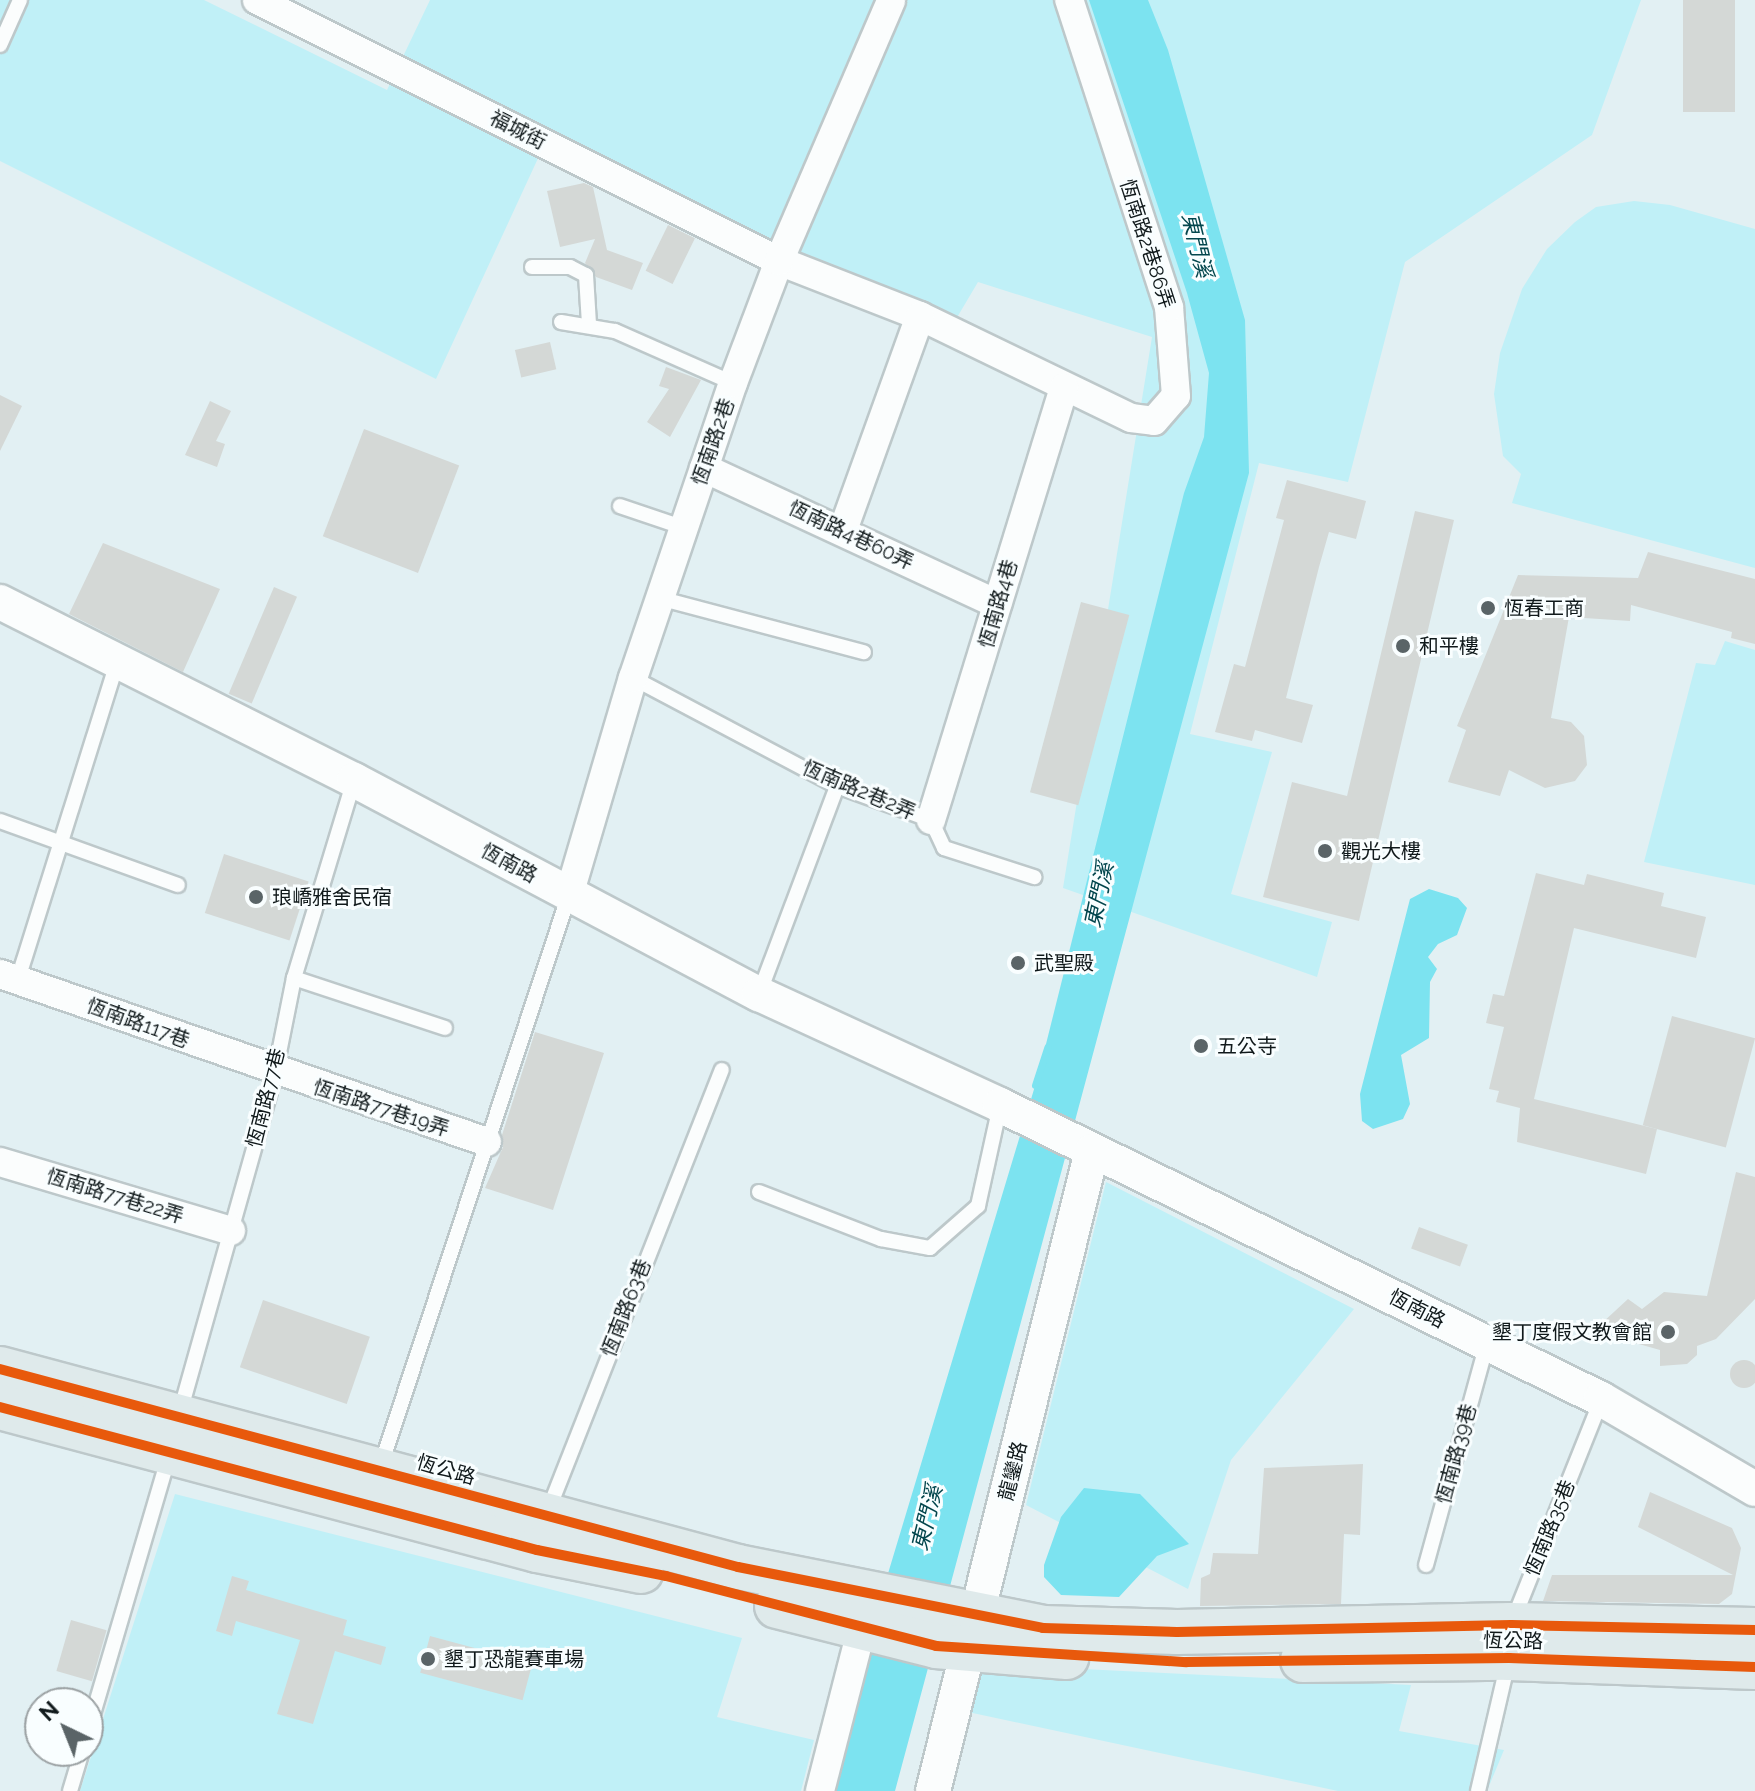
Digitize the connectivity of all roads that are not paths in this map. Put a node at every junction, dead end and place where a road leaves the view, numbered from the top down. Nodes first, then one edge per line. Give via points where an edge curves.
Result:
1 (20, 0) edge
2 (257, 0) edge
3 (1069, 0) edge
4 (891, 1) edge
5 (0, 45) edge
6 (779, 261) junction
7 (532, 267) dead end
8 (920, 316) junction
9 (561, 322) dead end
10 (589, 324) junction
11 (733, 383) junction
12 (1064, 388) junction
13 (704, 468) junction
14 (620, 506) dead end
15 (682, 527) junction
16 (843, 530) junction
17 (659, 598) junction
18 (0, 602) edge
19 (997, 604) junction
20 (864, 652) dead end
21 (117, 663) junction
22 (633, 678) junction
23 (354, 780) junction
24 (837, 786) junction
25 (931, 820) junction
26 (0, 821) edge
27 (60, 842) junction
28 (1034, 877) dead end
29 (178, 885) dead end
30 (569, 895) junction
31 (9, 977) edge
32 (294, 978) junction
33 (759, 994) junction
34 (445, 1028) dead end
35 (722, 1070) dead end
36 (275, 1073) junction
37 (1011, 1111) junction
38 (487, 1142) junction
39 (1082, 1146) junction
40 (0, 1162) edge
41 (759, 1192) dead end
42 (231, 1231) junction
43 (1487, 1344) junction
44 (0, 1369) edge
45 (1601, 1399) junction
46 (0, 1407) edge
47 (175, 1434) junction
48 (374, 1486) junction
49 (1755, 1489) edge
50 (542, 1534) junction
51 (1426, 1565) dead end
52 (872, 1619) junction
53 (1755, 1630) edge
54 (957, 1631) junction
55 (1510, 1642) junction
56 (1755, 1667) edge
57 (101, 1687) edge
58 (77, 1767) edge
59 (70, 1791) edge
60 (820, 1791) edge
61 (933, 1791) edge
62 (1478, 1791) edge

1 - 5 lane
2 - 6 street, 福城街
3 - 12 street, 恆南路2巷86弄 via 1169,307 1177,366 1176,396 1154,421 1131,418
4 - 6 street, 恆南路2巷
6 - 8 street, 恆南路2巷86弄
6 - 11 street, 恆南路2巷
7 - 10 lane via 570,267 586,275
8 - 12 street, 恆南路2巷86弄
8 - 16 street
9 - 10 lane
10 - 11 lane
11 - 13 street, 恆南路2巷
12 - 19 street, 恆南路4巷
13 - 15 street, 恆南路2巷
13 - 16 street, 恆南路4巷60弄
14 - 15 lane
15 - 17 street, 恆南路2巷
16 - 19 street, 恆南路4巷60弄
17 - 20 lane
17 - 22 street, 恆南路2巷
18 - 21 street, 恆南路
19 - 25 street, 恆南路4巷
21 - 23 street, 恆南路
21 - 27 lane
22 - 24 lane, 恆南路2巷2弄
22 - 30 street, 恆南路2巷
23 - 30 street, 恆南路
23 - 32 lane, 恆南路77巷
24 - 25 lane, 恆南路2巷2弄
24 - 33 lane
25 - 28 lane, 恆南路2巷2弄 via 944,848
26 - 27 lane
27 - 29 lane
27 - 31 lane
30 - 33 street, 恆南路
30 - 38 lane
31 - 36 street, 恆南路117巷
32 - 34 lane
32 - 36 lane, 恆南路77巷
33 - 37 street, 恆南路
35 - 50 lane, 恆南路63巷
36 - 38 street, 恆南路77巷19弄
36 - 42 lane, 恆南路77巷
37 - 39 street, 恆南路
37 - 41 lane via 978,1206 930,1248 881,1239
38 - 48 lane
39 - 43 street, 恆南路
39 - 54 street, 龍鑾路
40 - 42 street, 恆南路77巷22弄
42 - 47 lane, 恆南路77巷
43 - 45 street, 恆南路
43 - 51 lane, 恆南路39巷
44 - 47 main road, 恆公路
45 - 49 street, 恆南路
45 - 55 lane, 恆南路35巷
46 - 47 main road, 恆公路
47 - 48 main road, 恆公路
47 - 57 lane, 恆南路77巷
48 - 50 main road, 恆公路
50 - 52 main road, 恆公路
52 - 54 main road, 恆公路
52 - 60 street
53 - 55 main road, 恆公路
54 - 55 main road, 恆公路 via 1186,1662
54 - 61 street, 龍鑾路
55 - 56 main road, 恆公路
55 - 62 lane, 恆南路35巷
58 - 59 lane

